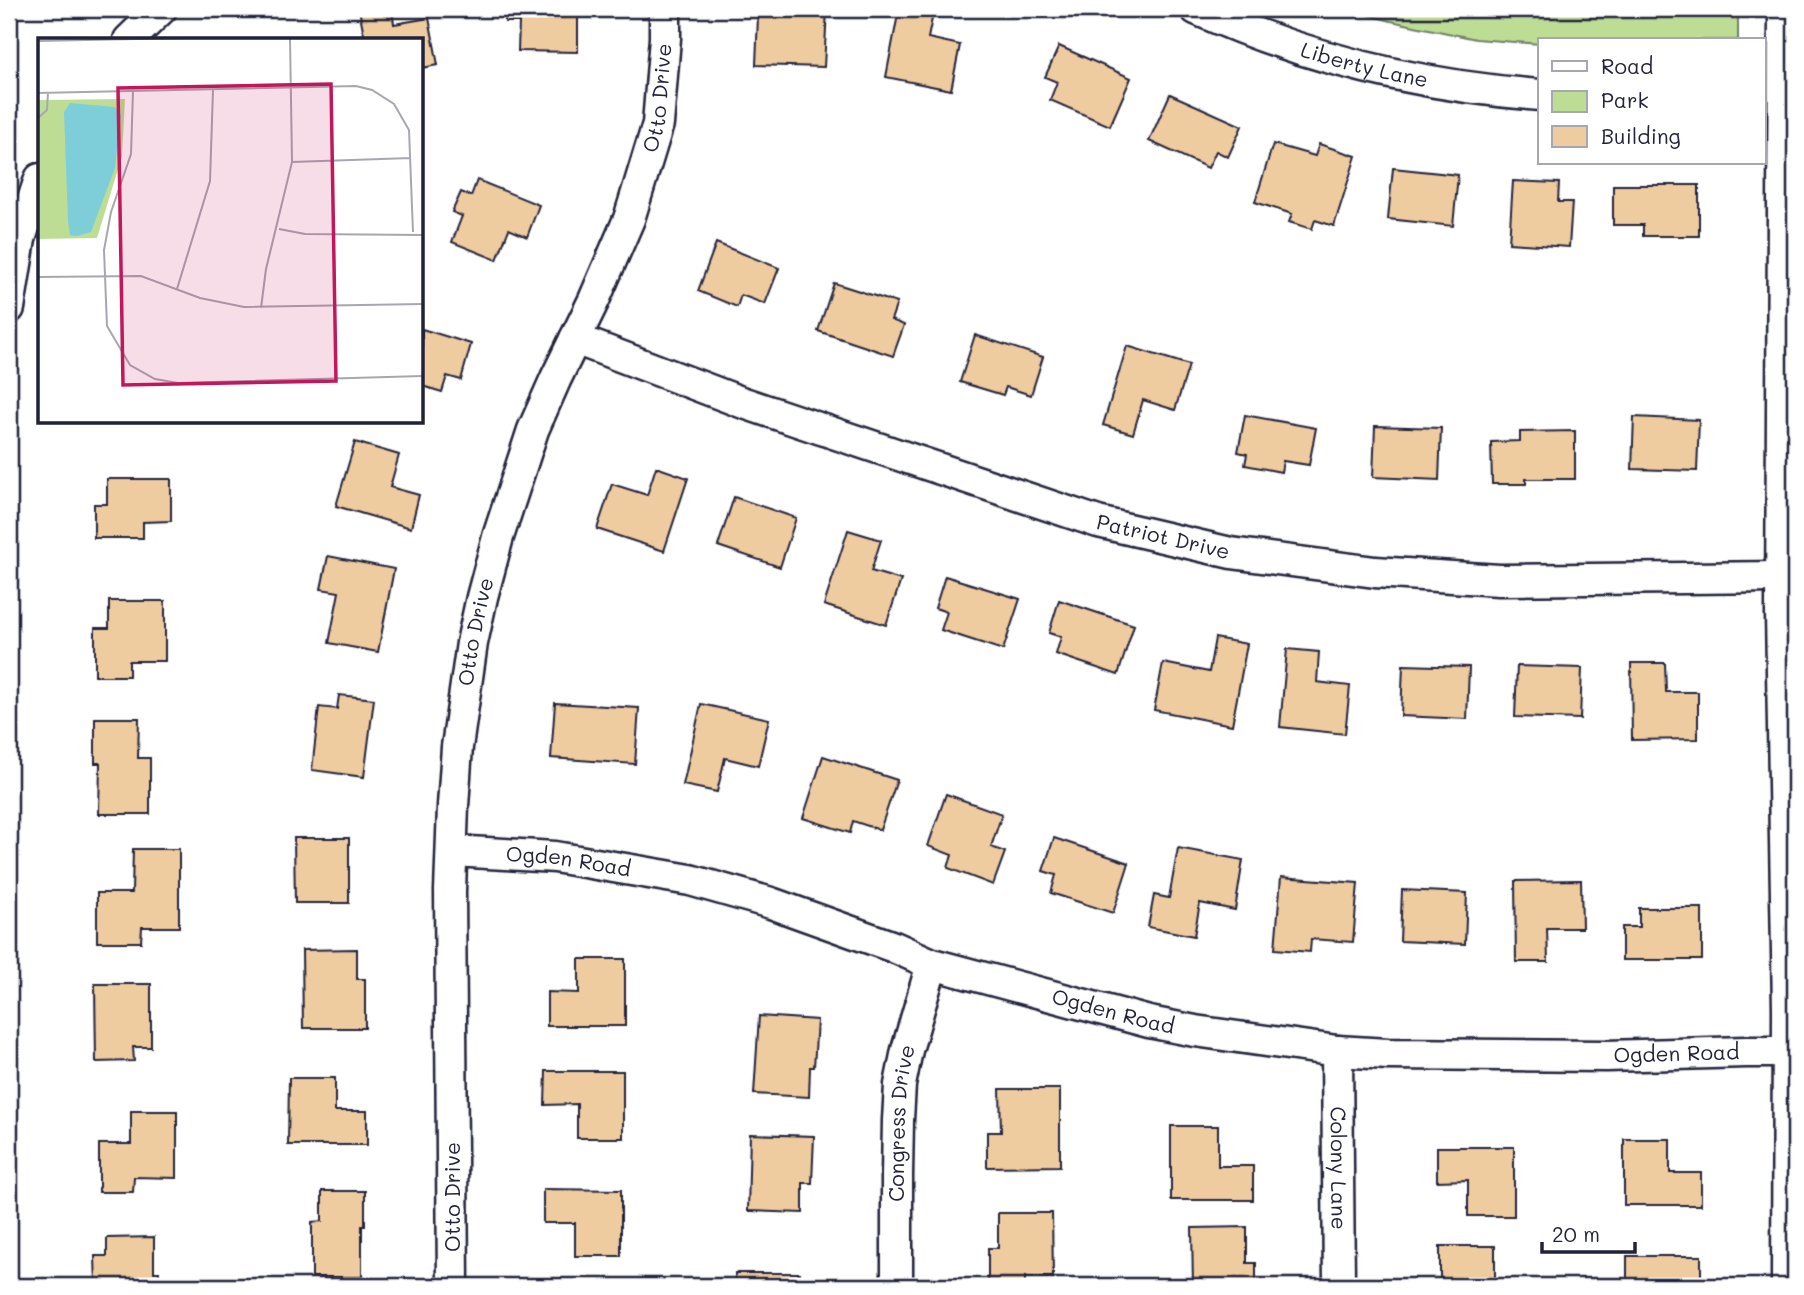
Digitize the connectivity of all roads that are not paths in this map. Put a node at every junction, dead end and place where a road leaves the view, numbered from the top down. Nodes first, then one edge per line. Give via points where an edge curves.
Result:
1 (161, 9) edge
2 (665, 9) edge
3 (1196, 9) edge
4 (1783, 9) edge
5 (131, 38) edge
6 (1774, 94) edge
7 (1538, 95) edge
8 (38, 185) edge
9 (9, 308) edge
10 (575, 339) junction
11 (1782, 577) junction
12 (452, 850) junction
13 (932, 964) junction
14 (1337, 1051) junction
15 (1791, 1052) edge
16 (453, 1286) edge
17 (897, 1286) edge
18 (1339, 1286) edge
19 (1787, 1286) edge

1 - 5 street
2 - 10 street, Otto Drive via 658,124 629,219
3 - 7 street, Liberty Lane via 1289,47 1354,65 1451,85
4 - 6 street
6 - 11 street
8 - 9 street via 20,239
10 - 11 street, Patriot Drive via 741,402 1098,522 1231,553 1375,572 1499,580
10 - 12 street, Otto Drive via 533,430 482,597 457,747
11 - 15 street
12 - 13 street, Ogden Road via 555,857 690,880 771,903
12 - 16 street, Otto Drive
13 - 14 street, Ogden Road via 1149,1022
13 - 17 street, Congress Drive via 900,1085
14 - 15 street, Ogden Road via 1502,1056
14 - 18 street, Colony Lane
15 - 19 street

